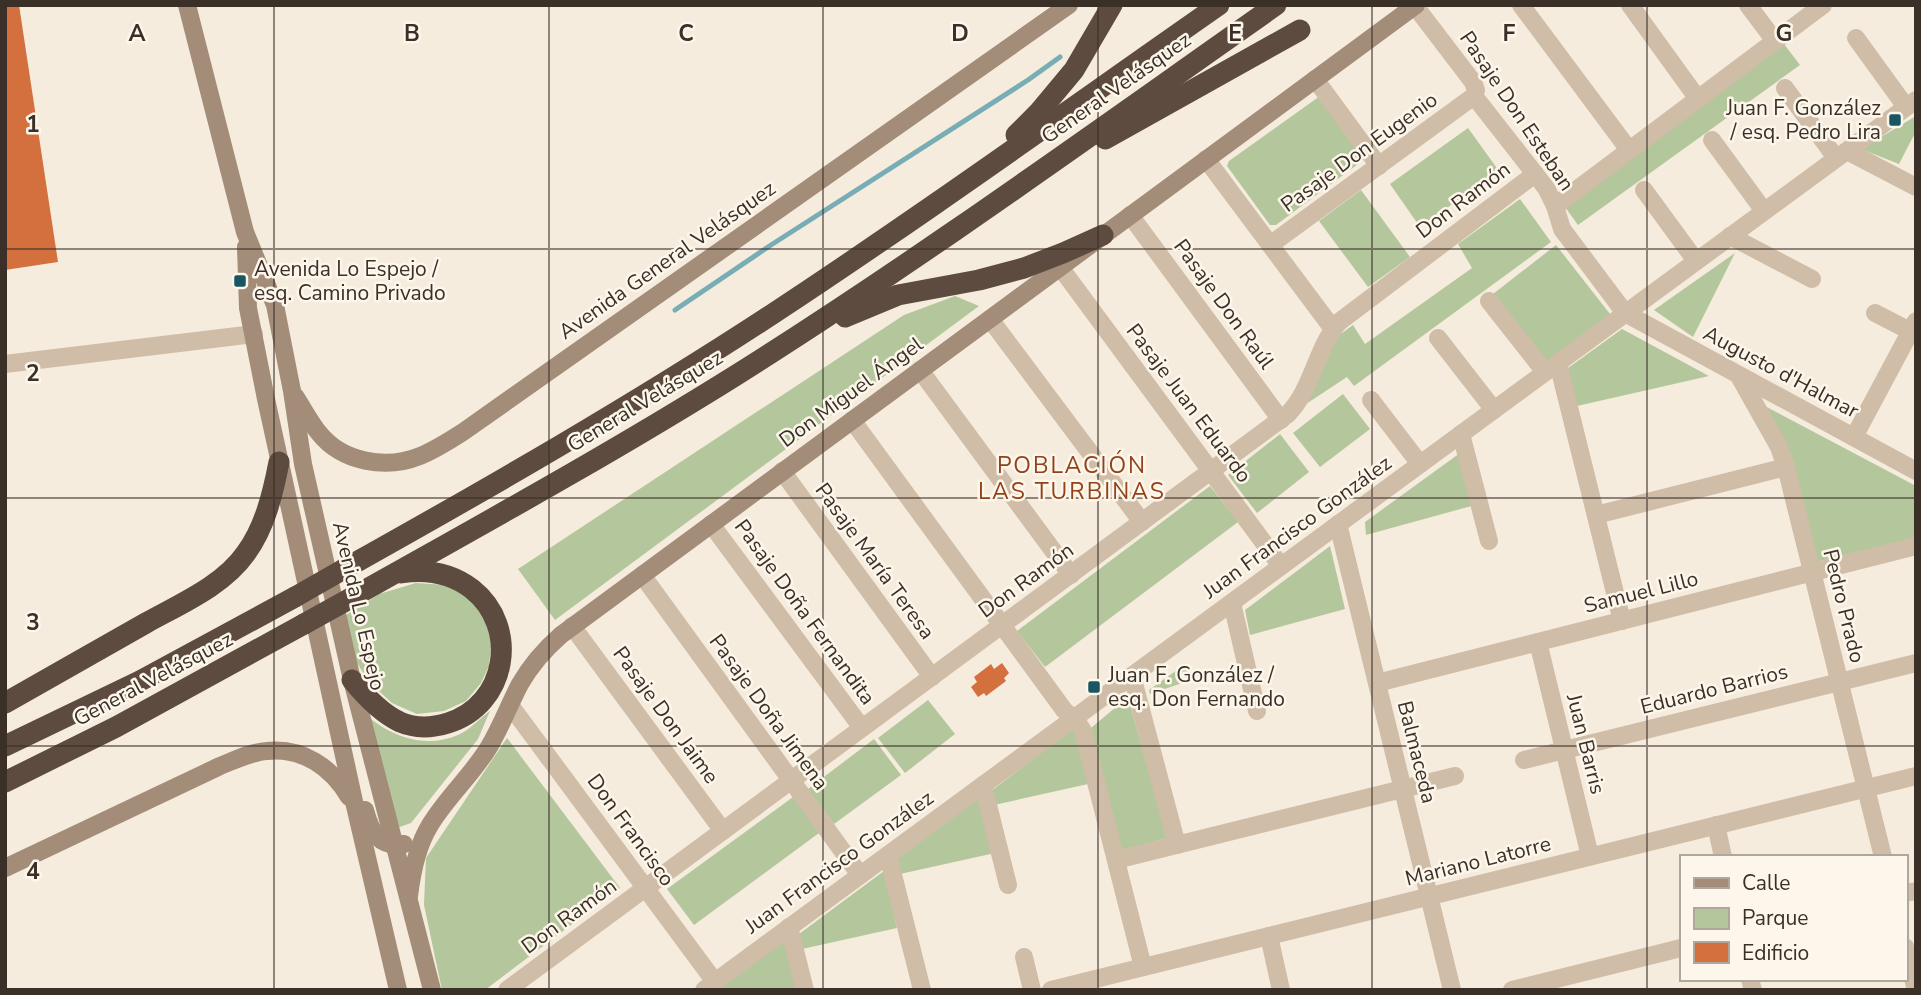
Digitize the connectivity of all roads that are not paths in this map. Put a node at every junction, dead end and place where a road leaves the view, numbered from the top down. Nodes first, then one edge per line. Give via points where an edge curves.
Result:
1 (187, 5) edge
2 (1069, 5) edge
3 (1112, 5) edge
4 (1219, 5) edge
5 (1276, 5) edge
6 (1415, 5) edge
7 (1521, 5) edge
8 (1630, 5) edge
9 (1748, 5) edge
10 (1823, 5) edge
11 (1300, 30) dead end
12 (1856, 38) dead end
13 (1775, 41) junction
14 (1315, 79) junction
15 (1785, 88) dead end
16 (1474, 96) junction
17 (1698, 99) junction
18 (1911, 103) edge
19 (1712, 140) dead end
20 (1629, 150) junction
21 (1842, 154) junction
22 (1206, 159) junction
23 (1378, 166) junction
24 (1044, 168) junction
25 (984, 170) junction
26 (1535, 174) junction
27 (1916, 187) edge
28 (1644, 190) dead end
29 (1555, 206) junction
30 (1764, 211) junction
31 (1130, 215) junction
32 (245, 232) junction
33 (1103, 235) junction
34 (1730, 236) junction
35 (1270, 245) junction
36 (1696, 261) junction
37 (1060, 267) junction
38 (1812, 279) dead end
39 (1489, 301) dead end
40 (1625, 313) junction
41 (1875, 313) dead end
42 (990, 319) junction
43 (1913, 326) edge
44 (1333, 329) junction
45 (254, 334) junction
46 (1438, 338) dead end
47 (5, 364) edge
48 (1551, 368) junction
49 (920, 370) junction
50 (738, 374) junction
51 (1739, 375) junction
52 (292, 391) junction
53 (1371, 400) dead end
54 (1493, 410) junction
55 (852, 420) junction
56 (1281, 420) junction
57 (1461, 434) junction
58 (1854, 438) junction
59 (279, 462) junction
60 (1420, 464) junction
61 (1786, 467) junction
62 (782, 471) junction
63 (1211, 471) junction
64 (1916, 471) edge
65 (1596, 515) junction
66 (1142, 522) junction
67 (711, 524) junction
68 (1338, 524) junction
69 (1489, 541) dead end
70 (1916, 546) edge
71 (1281, 566) junction
72 (1812, 572) junction
73 (642, 575) junction
74 (1071, 575) junction
75 (388, 577) junction
76 (1232, 603) junction
77 (1622, 621) junction
78 (1002, 625) junction
79 (572, 626) junction
80 (1538, 642) junction
81 (1916, 663) edge
82 (1132, 676) junction
83 (932, 677) junction
84 (352, 680) junction
85 (1839, 682) junction
86 (1377, 683) junction
87 (5, 703) edge
88 (510, 705) junction
89 (1257, 711) dead end
90 (1073, 719) junction
91 (862, 728) junction
92 (5, 746) edge
93 (1564, 750) junction
94 (344, 755) junction
95 (1524, 760) dead end
96 (1455, 776) dead end
97 (1916, 776) edge
98 (791, 781) junction
99 (5, 782) edge
100 (983, 785) junction
101 (1866, 788) junction
102 (1403, 789) junction
103 (355, 806) junction
104 (1716, 825) junction
105 (723, 831) junction
106 (423, 839) junction
107 (396, 845) junction
108 (1177, 845) junction
109 (888, 855) junction
110 (1723, 855) edge
111 (1883, 855) edge
112 (1590, 856) junction
113 (1116, 860) junction
114 (5, 868) edge
115 (860, 875) junction
116 (1008, 886) dead end
117 (646, 888) junction
118 (409, 896) junction
119 (1429, 897) junction
120 (789, 927) junction
121 (1269, 936) junction
122 (419, 938) junction
123 (388, 946) junction
124 (1680, 948) edge
125 (1907, 955) edge
126 (1024, 957) dead end
127 (1143, 967) junction
128 (710, 986) edge
129 (398, 990) edge
130 (432, 990) edge
131 (507, 990) edge
132 (805, 990) edge
133 (922, 990) edge
134 (1032, 990) edge
135 (1051, 990) edge
136 (1281, 990) edge
137 (1452, 990) edge
138 (1512, 990) edge
139 (1916, 990) edge

1 - 32 main road, Avenida Lo Espejo
2 - 52 main road, Avenida General Velásquez via 429,452 394,462 349,455 319,433
3 - 25 highway via 1063,84
4 - 25 highway, General Velásquez
5 - 24 highway, General Velásquez
6 - 14 main road, Don Miguel Ángel
6 - 16 street, Pasaje Don Esteban via 1473,82
7 - 20 street
8 - 17 street
9 - 13 street
10 - 13 street
11 - 24 highway
12 - 18 street
13 - 17 street
14 - 22 main road, Don Miguel Ángel
14 - 23 street
15 - 21 street
16 - 23 street, Pasaje Don Eugenio
16 - 26 street, Pasaje Don Esteban
17 - 20 street
18 - 21 street, Juan Francisco González
19 - 30 street
20 - 29 street
21 - 27 street
21 - 30 street, Juan Francisco González
22 - 31 main road, Don Miguel Ángel
22 - 35 street
23 - 35 street, Pasaje Don Eugenio
24 - 50 highway, General Velásquez
25 - 92 highway, General Velásquez, bridge via 640,398 502,480 140,681
26 - 29 street, Pasaje Don Esteban
26 - 44 street, Don Ramón
28 - 36 street
29 - 40 street, Pasaje Don Esteban via 1562,229
30 - 34 street, Juan Francisco González
31 - 33 main road, Don Miguel Ángel
31 - 56 street, Pasaje Don Raúl
32 - 45 main road, Avenida Lo Espejo via 248,308
32 - 52 main road, Avenida Lo Espejo via 275,304
33 - 37 main road, Don Miguel Ángel
33 - 50 highway via 1024,268 886,299
34 - 36 street, Juan Francisco González
34 - 38 street
35 - 44 street
36 - 40 street, Juan Francisco González
37 - 42 main road, Don Miguel Ángel
37 - 63 street, Pasaje Juan Eduardo
39 - 48 street
40 - 48 street, Juan Francisco González
40 - 51 street, Augusto d'Halmar
41 - 43 street
42 - 49 main road, Don Miguel Ángel
42 - 66 street
43 - 58 street
44 - 56 street, Don Ramón via 1301,399
45 - 47 street
45 - 59 main road, Avenida Lo Espejo
46 - 54 street
48 - 54 street, Juan Francisco González
48 - 65 street
49 - 55 main road, Don Miguel Ángel
49 - 74 street
50 - 75 highway, General Velásquez via 561,481
51 - 58 street, Augusto d'Halmar
51 - 61 street, Pedro Prado
52 - 84 main road, Avenida Lo Espejo via 303,464
53 - 60 street
54 - 57 street, Juan Francisco González
55 - 62 main road, Don Miguel Ángel
55 - 78 street
56 - 63 street, Don Ramón
57 - 60 street, Juan Francisco González
57 - 69 street
58 - 64 street, Augusto d'Halmar
59 - 87 highway via 258,530 247,552 228,572
59 - 94 main road, Avenida Lo Espejo
60 - 68 street, Juan Francisco González
61 - 65 street
61 - 72 street, Pedro Prado
62 - 67 main road, Don Miguel Ángel
62 - 83 street, Pasaje María Teresa
63 - 66 street, Don Ramón
63 - 71 street, Pasaje Juan Eduardo
65 - 77 street
66 - 74 street, Don Ramón
67 - 73 main road, Don Miguel Ángel
67 - 91 street, Pasaje Doña Fernandita
68 - 71 street, Juan Francisco González
68 - 86 street, Balmaceda
70 - 72 street, Samuel Lillo
71 - 76 street, Juan Francisco González
72 - 77 street, Samuel Lillo
72 - 85 street, Pedro Prado
73 - 79 main road, Don Miguel Ángel
73 - 98 street, Pasaje Doña Jimena
74 - 78 street, Don Ramón
75 - 84 highway via 429,571 454,578 476,592 497,623 498,673 489,695 473,710 454,721 422,727 381,710
75 - 99 highway, General Velásquez, bridge via 179,693
76 - 82 street, Juan Francisco González
76 - 89 street
77 - 80 street, Samuel Lillo
78 - 83 street, Don Ramón
78 - 90 street
79 - 88 main road, Don Miguel Ángel via 541,655
79 - 105 street, Pasaje Don Jaime
80 - 86 street, Samuel Lillo
80 - 93 street, Juan Barris
81 - 85 street, Eduardo Barrios
82 - 90 street, Juan Francisco González
82 - 108 street
83 - 91 street, Don Ramón
84 - 107 main road, Avenida Lo Espejo
85 - 93 street, Eduardo Barrios
85 - 101 street, Pedro Prado
86 - 102 street, Balmaceda
88 - 106 main road, Don Miguel Ángel via 495,738
88 - 117 street, Don Francisco
90 - 100 street, Juan Francisco González
90 - 113 street via 1083,731
91 - 98 street, Don Ramón
93 - 95 street, Eduardo Barrios
93 - 112 street, Juan Barris
94 - 103 main road, Avenida Lo Espejo
94 - 107 main road via 353,769 372,830 383,842
96 - 102 street
97 - 101 street, Mariano Latorre
98 - 105 street, Don Ramón
98 - 115 street, Pasaje Doña Jimena
100 - 109 street, Juan Francisco González
100 - 116 street
101 - 104 street, Mariano Latorre
101 - 111 street, Pedro Prado
102 - 108 street
102 - 119 street, Balmaceda
103 - 114 main road via 341,783 320,764 295,753 253,753
103 - 123 main road, Avenida Lo Espejo
104 - 110 street
104 - 112 street, Mariano Latorre
105 - 117 street, Don Ramón
106 - 107 main road
106 - 118 main road, Don Miguel Ángel
107 - 118 main road, Avenida Lo Espejo
108 - 113 street
109 - 115 street, Juan Francisco González
109 - 133 street
112 - 119 street, Mariano Latorre
113 - 127 street
115 - 120 street, Juan Francisco González
117 - 128 street, Don Francisco
117 - 131 street, Don Ramón
118 - 122 main road, Avenida Lo Espejo
119 - 121 street, Mariano Latorre
119 - 137 street, Balmaceda
120 - 128 street, Juan Francisco González
120 - 132 street
121 - 127 street, Mariano Latorre
121 - 136 street
122 - 123 main road via 401,933
122 - 130 main road, Avenida Lo Espejo
123 - 129 main road, Avenida Lo Espejo
124 - 138 street
125 - 139 street
126 - 134 street
127 - 135 street, Mariano Latorre

